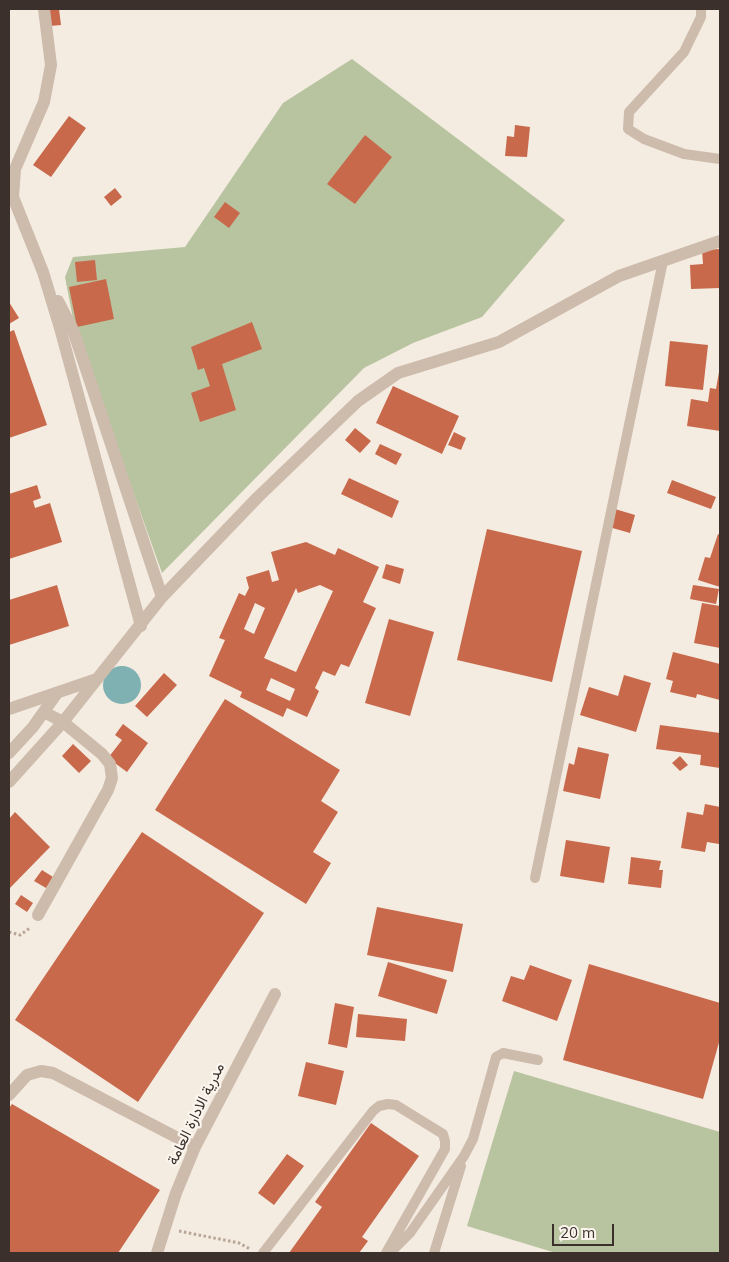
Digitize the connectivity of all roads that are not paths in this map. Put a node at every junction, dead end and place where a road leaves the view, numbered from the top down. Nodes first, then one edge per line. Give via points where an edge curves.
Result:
1 (44, 9) edge
2 (702, 9) edge
3 (720, 159) edge
4 (720, 241) edge
5 (663, 261) junction
6 (43, 272) junction
7 (162, 597) junction
8 (141, 626) junction
9 (94, 680) junction
10 (57, 693) junction
11 (9, 709) edge
12 (44, 712) junction
13 (63, 722) junction
14 (9, 753) edge
15 (9, 782) edge
16 (535, 878) dead end
17 (38, 915) road end
18 (275, 994) dead end
19 (538, 1060) dead end
20 (9, 1095) edge
21 (195, 1147) junction
22 (464, 1156) junction
23 (157, 1253) edge
24 (263, 1253) edge
25 (386, 1253) edge
26 (390, 1253) edge
27 (434, 1253) edge

1 - 6 street via 51,65 44,102 15,169 13,197
2 - 3 lane via 702,17 684,52 629,112 628,129 644,139 684,154
4 - 5 street
5 - 7 street via 619,276 500,342 398,373 351,408 258,497
5 - 16 lane
6 - 7 street via 73,330
6 - 8 street
7 - 8 street
8 - 9 street
9 - 10 street
9 - 13 street
10 - 11 street
10 - 12 street
12 - 13 street
12 - 14 street
13 - 15 street
13 - 17 street via 102,754 110,764 112,778
18 - 21 street, مدرية الادارة العامة
19 - 22 lane via 503,1053 496,1057 473,1139
20 - 21 street via 27,1075 41,1071 53,1073
21 - 23 street, مدرية الادارة العامة
22 - 26 lane via 410,1234
22 - 27 lane
24 - 25 lane via 373,1111 388,1104 396,1105 444,1134 445,1149

